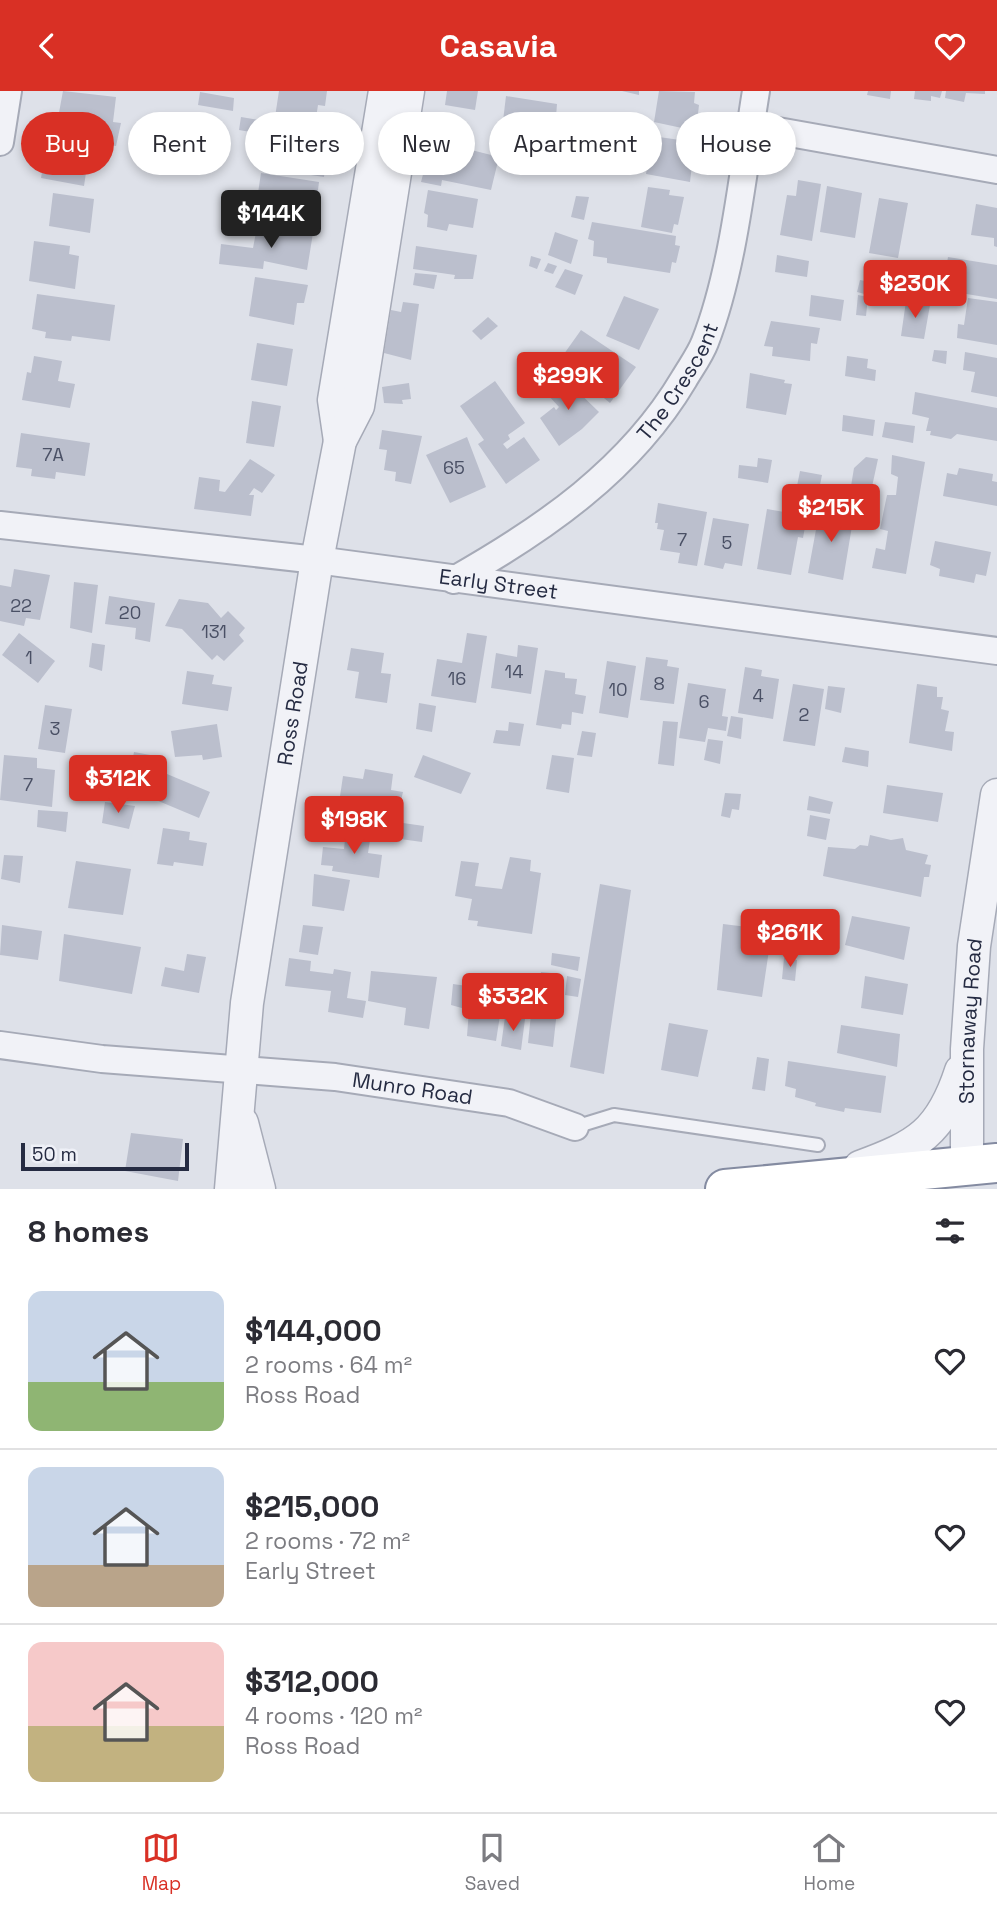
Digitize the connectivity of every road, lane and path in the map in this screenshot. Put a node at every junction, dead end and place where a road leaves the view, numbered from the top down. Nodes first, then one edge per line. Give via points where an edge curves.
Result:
1 (8, 91) edge
2 (385, 91) edge
3 (408, 91) edge
4 (755, 91) edge
5 (752, 112) edge
6 (796, 134) edge
7 (0, 142) edge
8 (997, 170) edge
9 (741, 175) edge
10 (340, 441) junction
11 (0, 525) edge
12 (317, 560) junction
13 (454, 580) junction
14 (997, 651) edge
15 (997, 795) edge
16 (0, 1045) edge
17 (967, 1049) junction
18 (241, 1069) junction
19 (237, 1124) junction
20 (575, 1127) joint
21 (821, 1162) junction
22 (976, 1172) edge
23 (205, 1189) edge
24 (231, 1189) edge
25 (259, 1189) edge
26 (725, 1189) edge

1 - 7 street
2 - 10 street, Ross Road via 334,400
3 - 10 street, Ross Road via 358,406
4 - 5 street, The Crescent
6 - 8 street
9 - 13 street, The Crescent via 713,320 704,345 670,402 629,454 594,486 498,555
10 - 12 street, Ross Road
11 - 12 street, Early Street
12 - 13 street, Early Street
12 - 18 street, Ross Road via 247,1003
13 - 14 street, Early Street
15 - 17 street, Stornaway Road via 974,946
16 - 18 street, Munro Road via 102,1059
17 - 21 street via 955,1090 924,1137 899,1153
17 - 22 street, Stornaway Road
18 - 19 street, Ross Road
18 - 20 street, Munro Road via 335,1077 509,1103
19 - 23 street
19 - 24 street, Ross Road
19 - 25 street, Ross Road
20 - 21 lane, Munro Road via 614,1115
21 - 22 highway
21 - 26 highway

